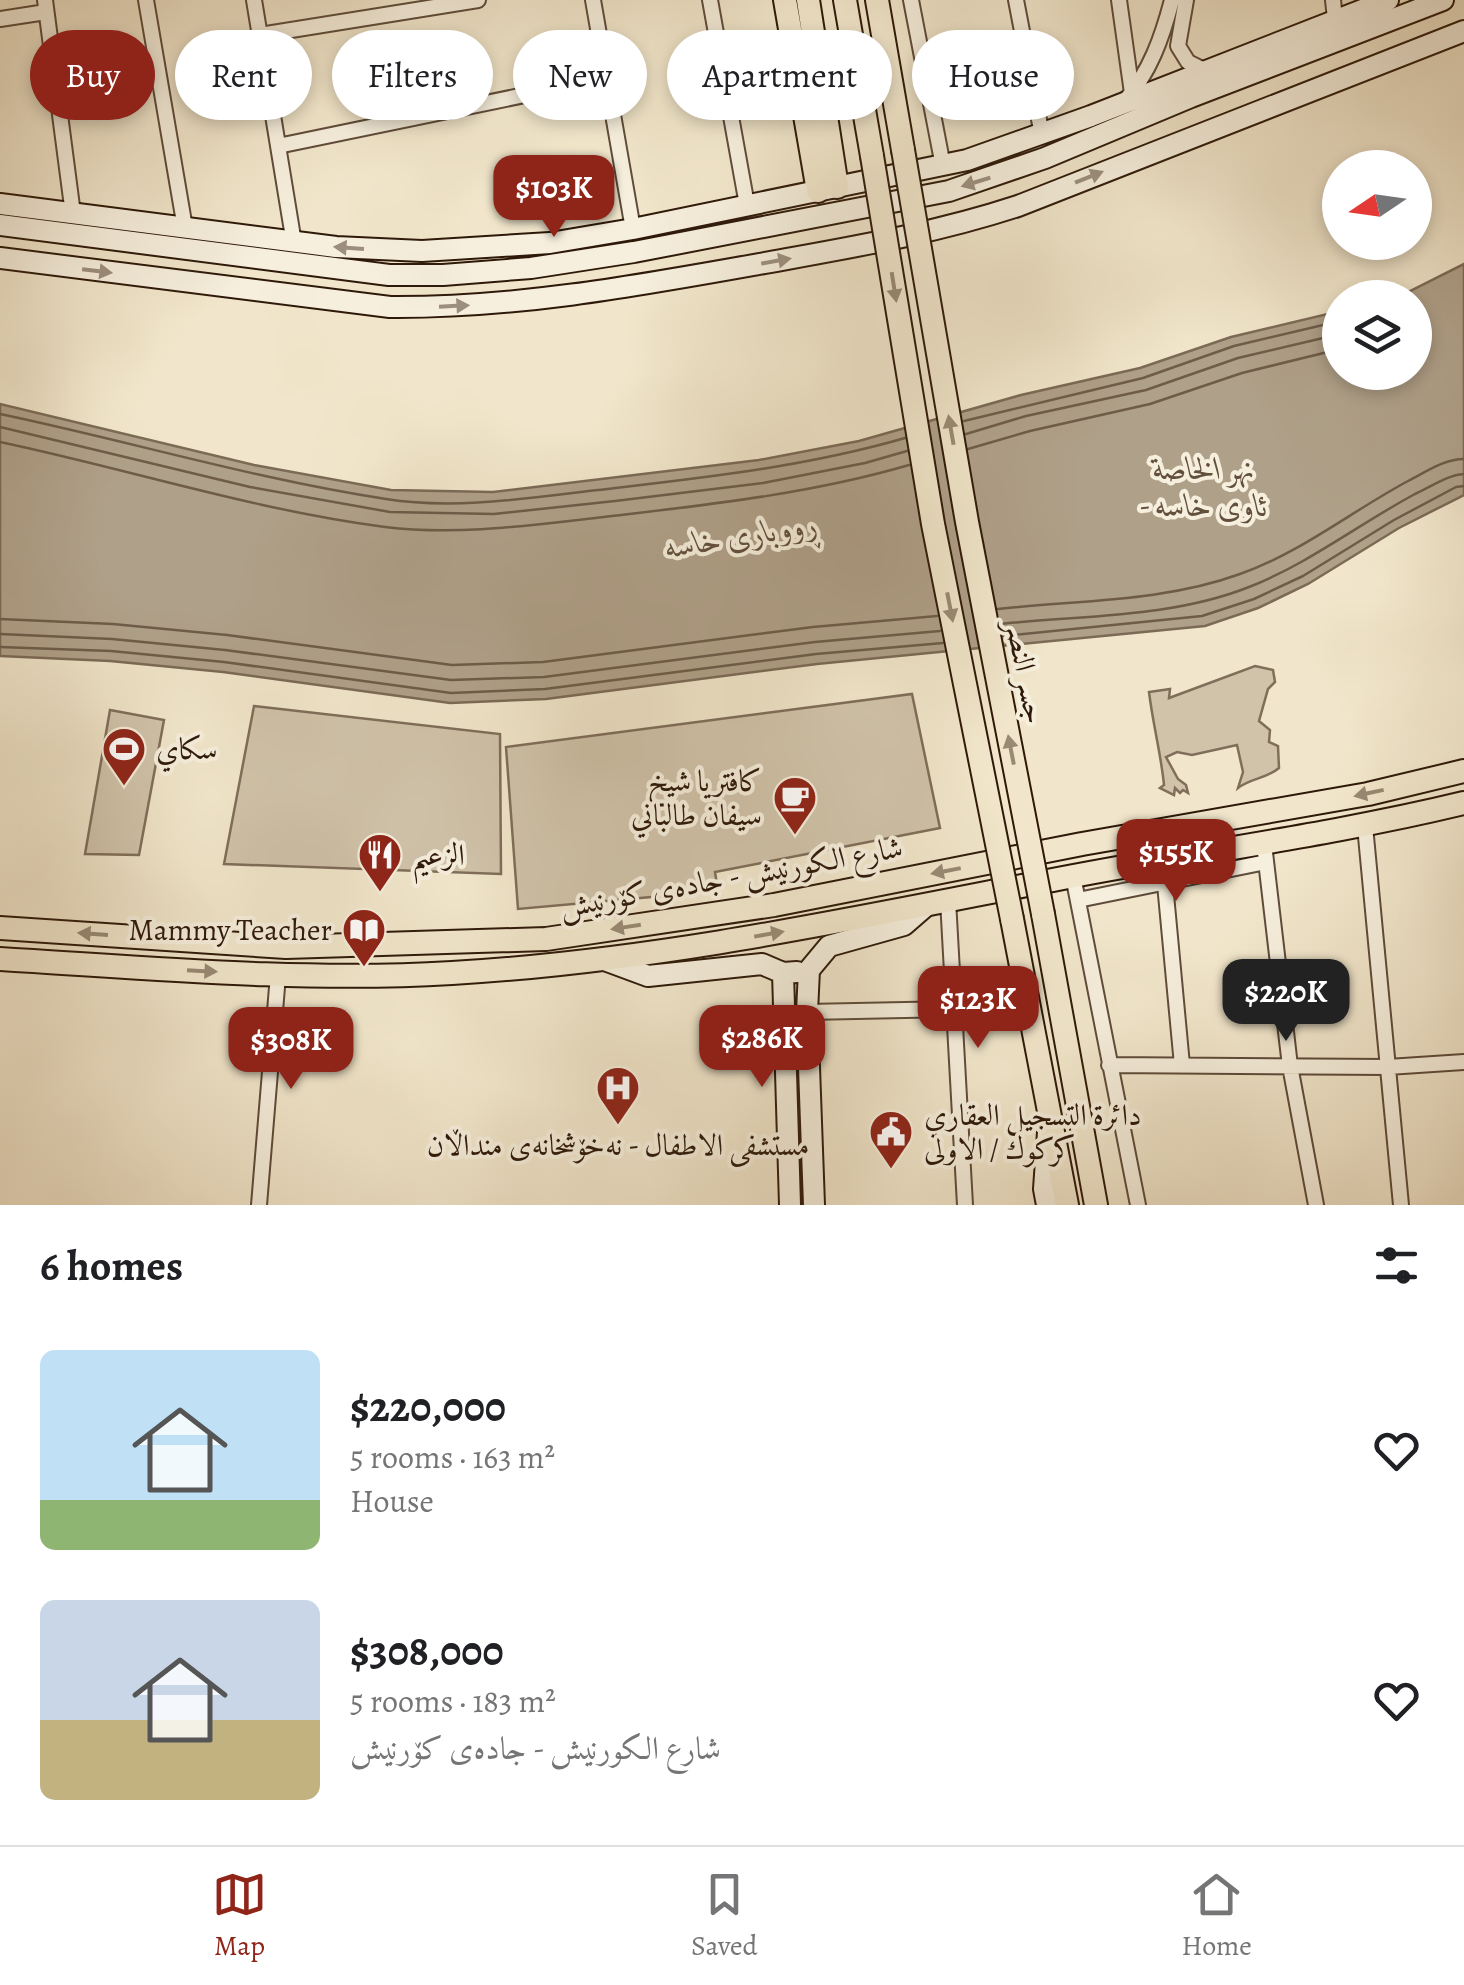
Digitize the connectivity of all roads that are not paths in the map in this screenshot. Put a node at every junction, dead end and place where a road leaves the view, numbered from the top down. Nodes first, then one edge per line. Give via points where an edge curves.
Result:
1 (146, 0) edge
2 (254, 0) edge
3 (478, 0) edge
4 (594, 0) edge
5 (710, 0) edge
6 (785, 0) edge
7 (808, 0) edge
8 (845, 0) edge
9 (877, 0) edge
10 (911, 0) edge
11 (1016, 0) edge
12 (1119, 0) edge
13 (1172, 0) edge
14 (1186, 0) edge
15 (1388, 0) edge
16 (1443, 0) edge
17 (46, 6) edge
18 (1334, 10) edge
19 (0, 19) edge
20 (1174, 21) junction
21 (259, 30) edge
22 (291, 30) edge
23 (599, 30) edge
24 (1464, 31) edge
25 (1204, 70) junction
26 (513, 97) edge
27 (1128, 98) junction
28 (274, 120) edge
29 (614, 120) edge
30 (1096, 126) junction
31 (1042, 135) junction
32 (278, 146) junction
33 (943, 166) junction
34 (827, 189) junction
35 (0, 204) edge
36 (747, 205) junction
37 (713, 212) junction
38 (73, 214) junction
39 (0, 225) edge
40 (185, 228) junction
41 (633, 229) junction
42 (294, 243) junction
43 (666, 246) junction
44 (0, 258) edge
45 (390, 274) junction
46 (390, 307) junction
47 (1464, 772) edge
48 (1464, 803) edge
49 (1365, 826) junction
50 (1265, 853) junction
51 (1073, 876) junction
52 (1165, 884) junction
53 (1078, 900) junction
54 (937, 902) junction
55 (0, 928) edge
56 (600, 958) junction
57 (0, 959) edge
58 (809, 970) junction
59 (783, 973) junction
60 (278, 976) junction
61 (954, 1009) junction
62 (807, 1012) junction
63 (1464, 1062) edge
64 (1109, 1064) junction
65 (1182, 1065) junction
66 (1290, 1066) junction
67 (1388, 1066) junction
68 (1050, 1105) junction
69 (259, 1205) edge
70 (790, 1205) edge
71 (814, 1205) edge
72 (965, 1205) edge
73 (1048, 1205) edge
74 (1067, 1205) edge
75 (1096, 1205) edge
76 (1138, 1205) edge
77 (1316, 1205) edge
78 (1402, 1205) edge

1 - 40 street
2 - 21 street
3 - 22 street
4 - 23 street
5 - 36 street
6 - 34 main road
7 - 34 main road
8 -> 68 main road, جسر النصر, bridge via 933,524
75 -> 9 main road, جسر النصر, bridge via 966,522
10 - 33 street
11 - 31 street
12 - 27 street
13 - 20 street
14 - 20 street
15 - 18 street
16 - 30 street via 1191,97
17 - 19 street
17 - 38 street
18 - 25 street
20 - 25 street via 1180,52
20 - 27 street
46 -> 24 street via 533,301 638,287 955,227
25 - 27 street
26 - 32 street
27 - 30 street
28 - 32 street
29 - 41 street
30 - 31 street
30 -> 43 street via 949,191
31 - 33 street
32 - 42 street
33 - 34 street
34 - 36 street
35 - 38 street
36 - 37 street
37 - 41 street
37 - 43 street
38 - 40 street
39 - 45 street
40 - 42 street
41 -> 42 street via 465,250
43 - 45 street via 531,268
44 -> 46 street
45 - 46 street
47 -> 55 main road, شارع الكورنيش - جادەی کۆرنیش via 774,905 546,939 286,947
48 - 49 main road, شارع الكورنيش - جادەی کۆرنیش
49 - 50 main road, شارع الكورنيش - جادەی کۆرنیش
49 - 67 street
50 - 51 main road, شارع الكورنيش - جادەی کۆرنیش
50 - 52 street
50 - 66 street
51 - 53 street
51 - 54 main road, شارع الكورنيش - جادەی کۆرنیش
52 - 53 street
52 - 65 street
53 - 64 street
56 -> 54 main road, شارع الكورنيش - جادەی کۆرنیش
54 - 58 street via 892,930 829,946
54 - 61 street
56 - 59 street via 648,976 762,964
56 - 60 main road, شارع الكورنيش - جادەی کۆرنیش via 452,974
57 -> 60 main road, شارع الكورنيش - جادەی کۆرنیش
58 - 59 street
58 - 62 street
59 - 70 street
60 - 69 street
61 - 62 street
61 - 72 street
62 - 71 street
63 - 67 street
64 - 65 street
64 - 76 street
65 - 66 street
66 - 67 street
66 - 77 street
67 - 78 street
68 - 73 street
68 - 74 main road, جسر النصر

